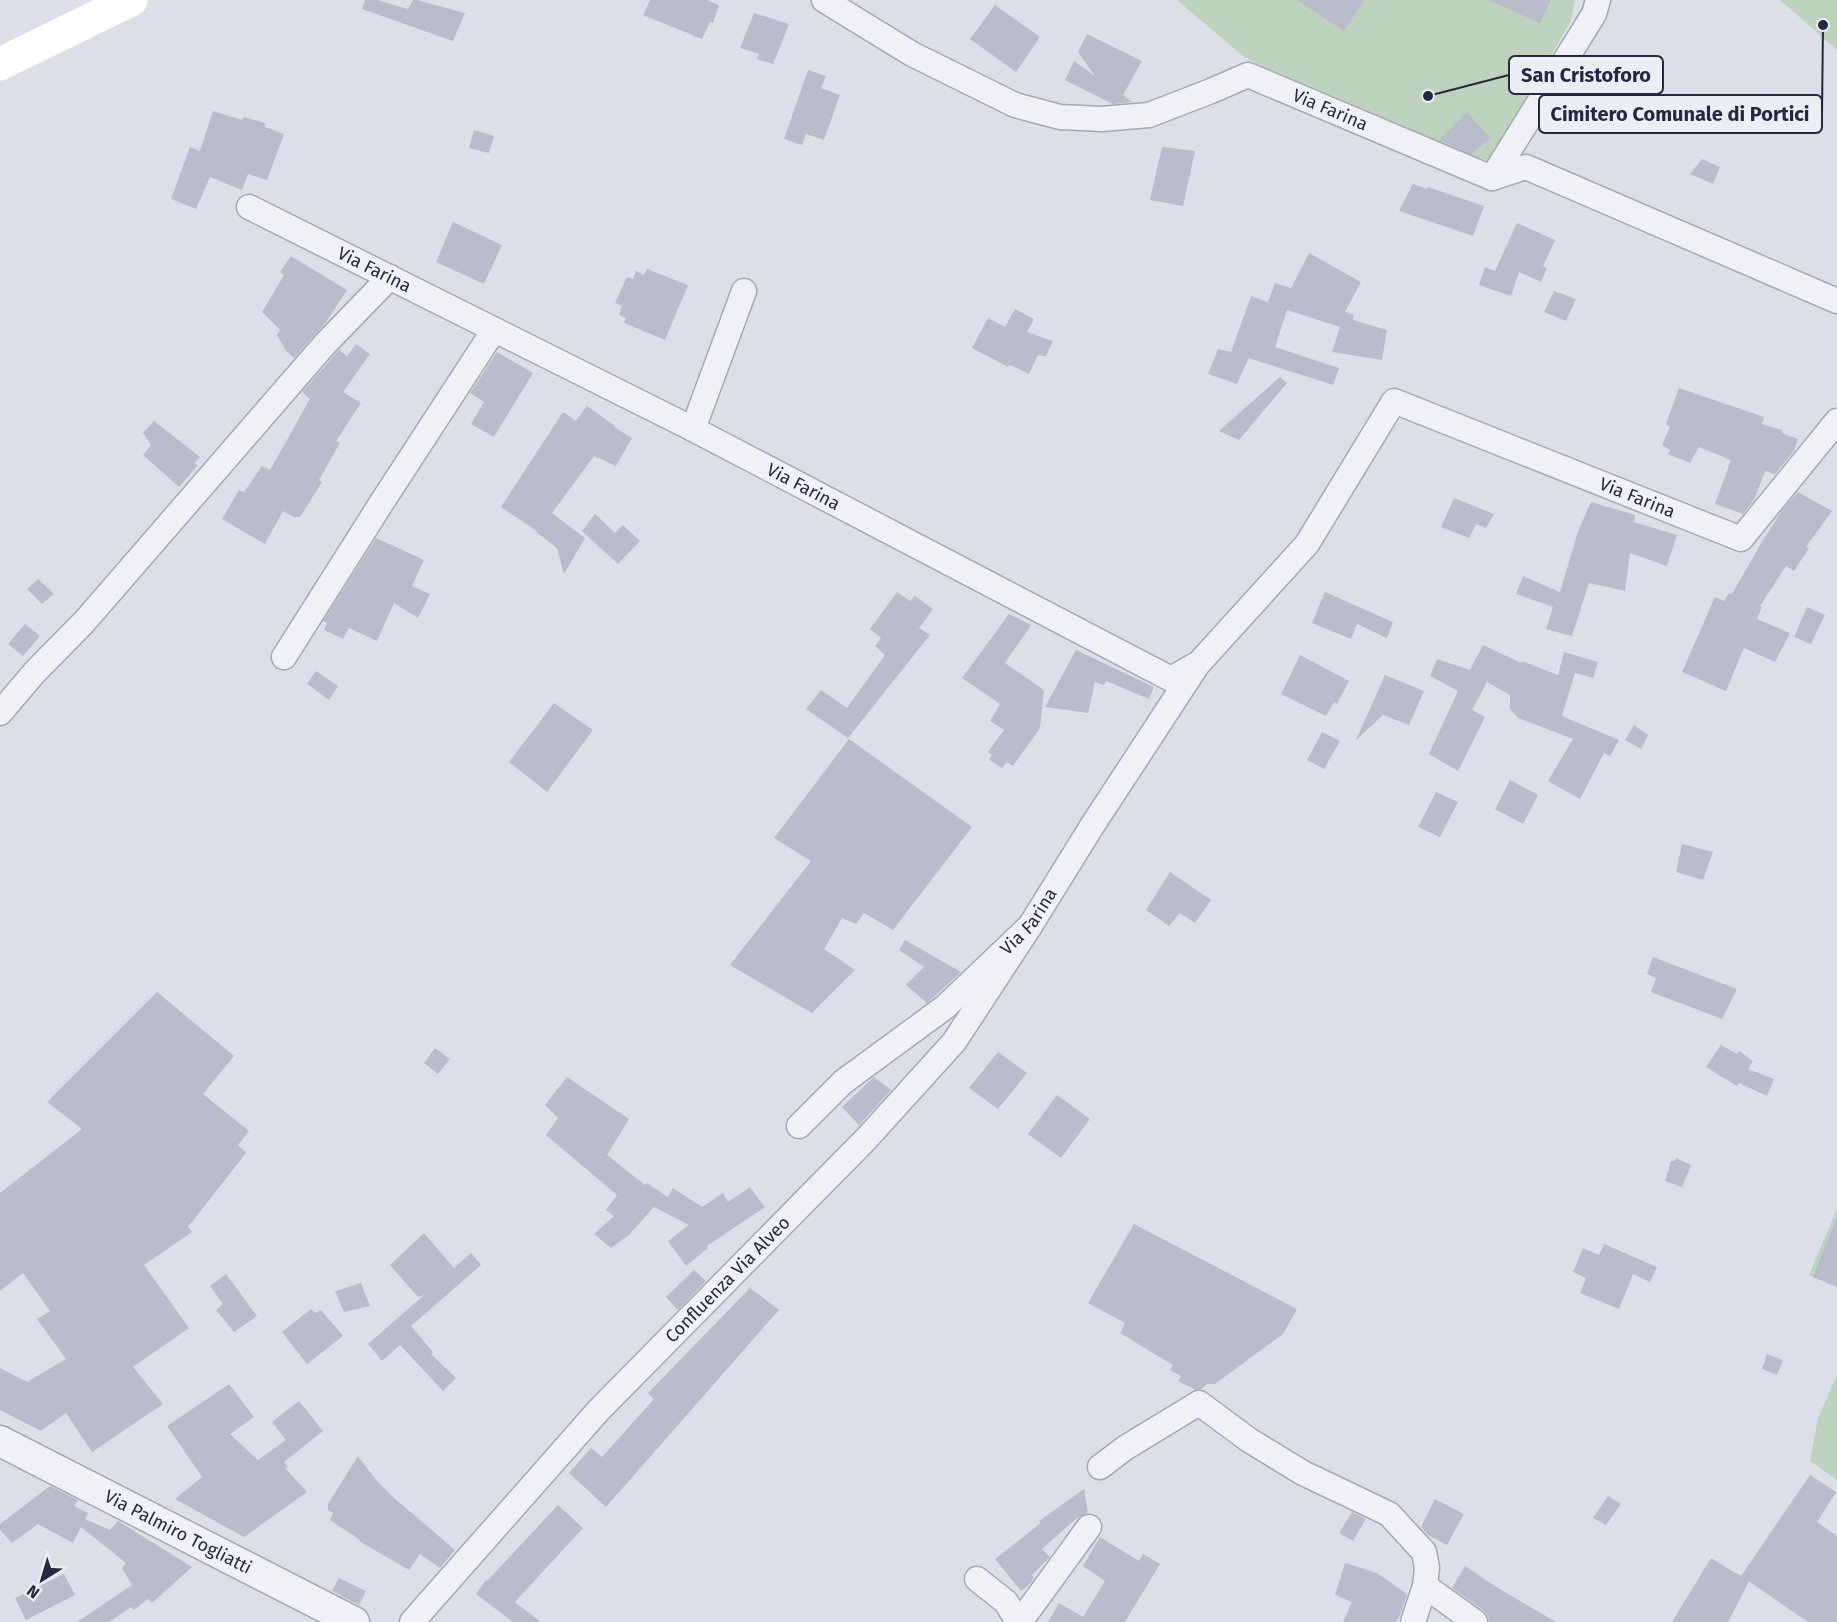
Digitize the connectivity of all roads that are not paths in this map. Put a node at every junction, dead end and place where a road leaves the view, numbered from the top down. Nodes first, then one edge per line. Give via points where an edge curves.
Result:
1 (131, 0) edge
2 (824, 0) edge
3 (1598, 0) edge
4 (0, 64) edge
5 (1492, 178) junction
6 (249, 207) dead end
7 (390, 278) junction
8 (744, 291) dead end
9 (1837, 301) edge
10 (494, 330) junction
11 (1837, 421) edge
12 (693, 429) junction
13 (284, 657) dead end
14 (1199, 663) junction
15 (0, 713) edge
16 (1030, 926) junction
17 (799, 1126) dead end
18 (0, 1441) edge
19 (1100, 1467) dead end
20 (1089, 1527) dead end
21 (977, 1579) dead end
22 (1425, 1586) junction
23 (354, 1622) edge
24 (412, 1622) edge
25 (1019, 1622) edge
26 (1413, 1622) edge
27 (1475, 1622) edge

1 - 4 main road
2 - 5 street, Via Farina via 912,54 1015,105 1060,117 1102,119 1149,114 1248,75
3 - 5 street via 1594,14
5 - 9 street via 1526,167
6 - 7 street, Via Farina
7 - 10 street, Via Farina
7 - 15 street via 325,344 86,621
8 - 12 street
10 - 12 street, Via Farina
10 - 13 street
11 - 14 street, Via Farina via 1741,539 1394,401 1307,544
12 - 14 street, Via Farina via 1171,679
14 - 16 street, Via Farina
16 - 17 street, Via Farina via 945,1007 843,1082
16 - 24 street, Confluenza Via Alveo via 954,1042 867,1138 598,1411
18 - 23 street, Via Palmiro Togliatti
19 - 22 street via 1198,1403 1304,1473 1389,1514 1424,1552
20 - 25 street
21 - 25 street via 1006,1602
22 - 26 street
22 - 27 street

